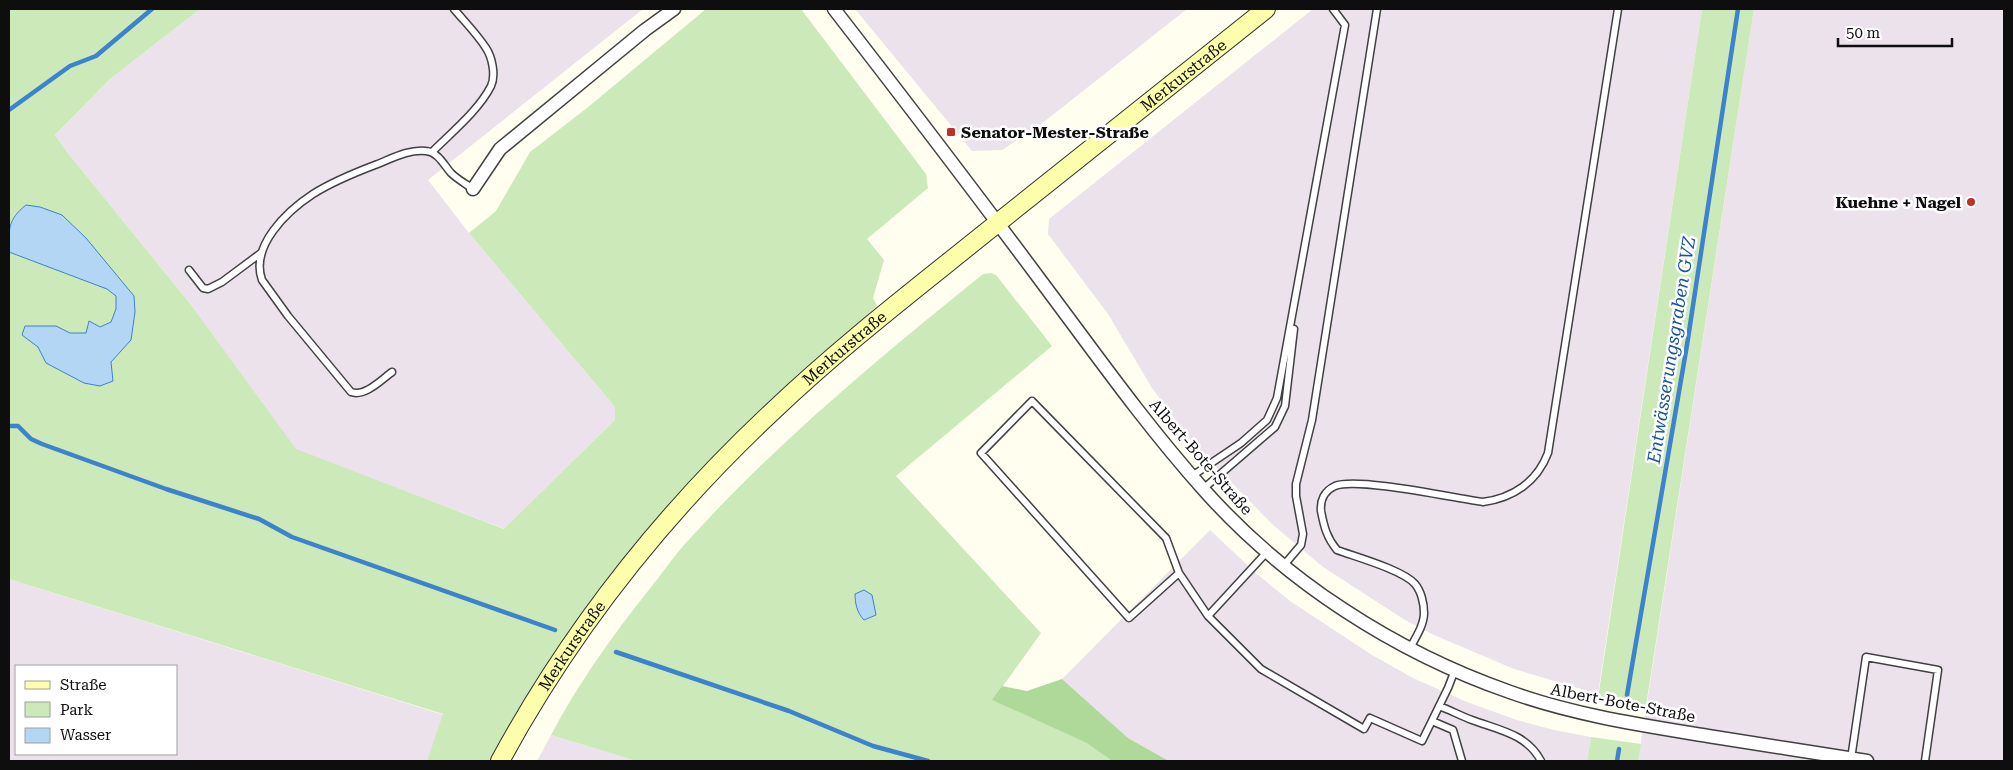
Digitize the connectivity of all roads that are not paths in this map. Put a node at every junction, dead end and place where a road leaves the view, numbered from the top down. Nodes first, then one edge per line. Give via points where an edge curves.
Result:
1 (454, 9) edge
2 (674, 9) edge
3 (834, 9) edge
4 (1266, 9) edge
5 (1333, 9) edge
6 (1377, 9) edge
7 (1618, 9) edge
8 (432, 152) junction
9 (473, 189) joint
10 (998, 223) junction
11 (261, 253) junction
12 (189, 270) dead end
13 (1301, 273) junction
14 (392, 372) dead end
15 (1192, 476) junction
16 (1204, 489) junction
17 (1267, 551) junction
18 (1284, 565) junction
19 (1179, 573) junction
20 (1208, 616) junction
21 (1410, 648) junction
22 (1455, 670) junction
23 (1439, 706) junction
24 (1432, 720) junction
25 (1820, 757) edge
26 (1851, 758) junction
27 (500, 761) edge
28 (1462, 761) edge
29 (1541, 761) edge
30 (1867, 761) edge
31 (1925, 761) edge

1 - 8 lane via 487,50 492,84 482,100
2 - 9 street via 500,149
3 - 10 street
4 - 10 street, Merkurstraße
5 - 13 lane via 1345,25
6 - 18 lane via 1312,420 1296,484 1303,534 1300,545
7 - 21 lane via 1544,466 1524,487 1495,501 1483,502 1358,483 1334,486 1322,499 1320,506 1325,530 1337,550 1406,576 1416,584 1423,598 1424,613 1421,628
8 - 9 lane
8 - 11 lane via 412,151 313,194 272,232
10 - 15 street, Albert-Bote-Straße via 1134,405
10 - 27 street, Merkurstraße via 882,316 773,410 681,504 636,557 567,649
11 - 12 lane via 208,289 203,288
11 - 14 lane via 262,280 351,392 363,392
13 - 15 lane via 1277,398 1267,420 1241,443
13 - 16 lane via 1285,406 1275,427
15 - 16 street, Albert-Bote-Straße
16 - 17 street, Albert-Bote-Straße
17 - 18 street, Albert-Bote-Straße
17 - 20 lane
18 - 21 street, Albert-Bote-Straße via 1334,602
19 - 19 lane via 1166,538 1032,401 981,453 1129,618
19 - 20 lane
20 - 24 lane via 1261,669 1364,729 1370,718 1422,741
21 - 22 street, Albert-Bote-Straße
22 - 23 lane
22 - 25 street, Albert-Bote-Straße via 1507,691 1580,714
23 - 24 lane
23 - 29 lane via 1511,732 1535,749
24 - 28 lane via 1453,730
25 - 26 street, Albert-Bote-Straße
26 - 30 street, Albert-Bote-Straße
26 - 31 lane via 1866,657 1938,670

